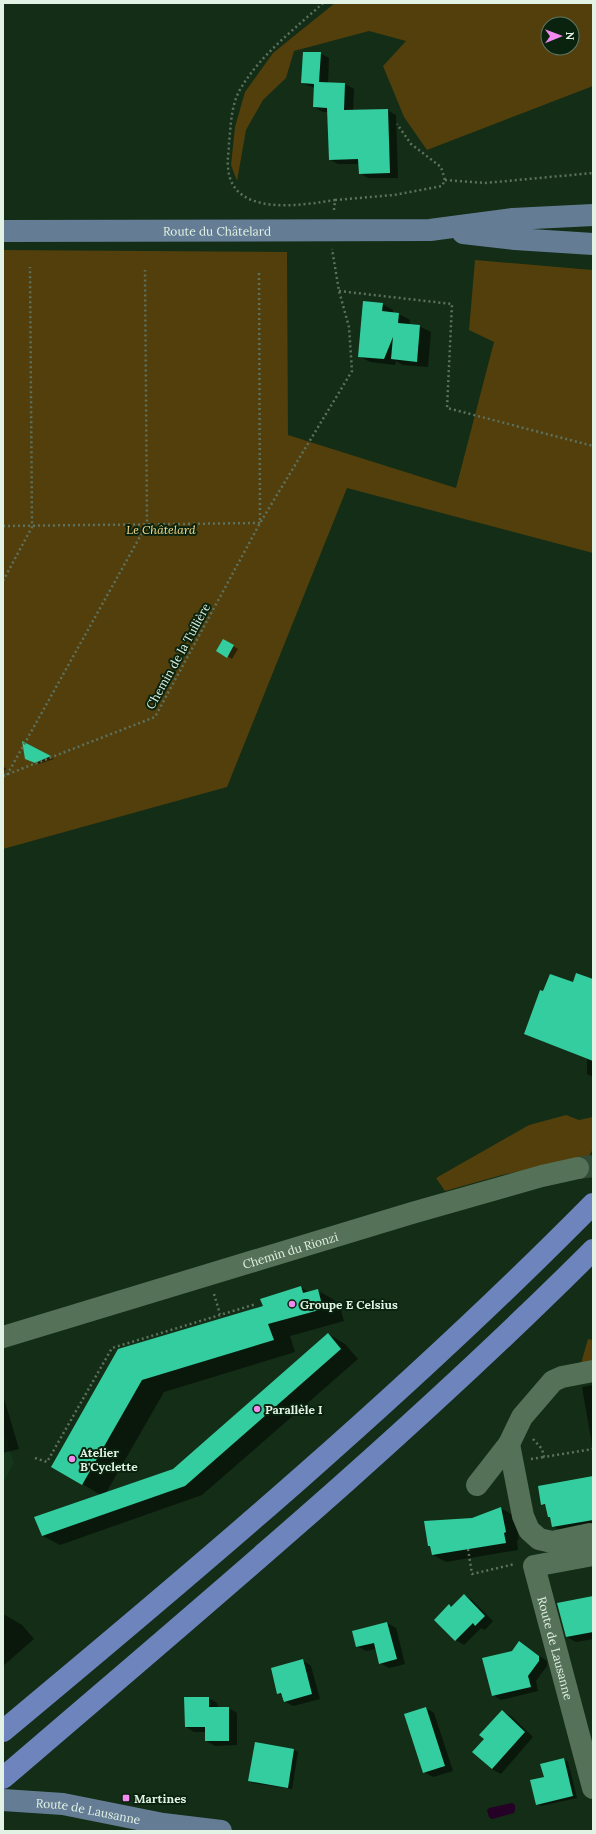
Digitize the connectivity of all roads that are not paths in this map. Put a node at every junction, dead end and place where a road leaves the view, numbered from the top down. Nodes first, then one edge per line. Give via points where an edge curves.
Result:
1 (593, 215) edge
2 (430, 230) junction
3 (3, 231) edge
4 (593, 244) edge
5 (578, 1168) tunnel mouth
6 (593, 1204) edge
7 (593, 1250) edge
8 (3, 1337) edge
9 (593, 1371) edge
10 (509, 1444) junction
11 (477, 1485) dead end
12 (591, 1545) edge
13 (3, 1731) edge
14 (3, 1778) edge
15 (593, 1788) edge
16 (3, 1800) edge
17 (221, 1831) edge

1 - 2 main road, Route du Châtelard via 513,219
2 - 3 main road, Route du Châtelard
2 - 4 main road, Route du Châtelard
5 - 8 street, Chemin du Rionzi via 412,1213
6 - 13 highway via 356,1430 211,1557
7 - 14 highway via 451,1388 379,1453
9 - 10 street via 553,1381 522,1416
10 - 11 street
10 - 12 street via 523,1516 529,1530 539,1538 552,1542
12 - 15 street, Route de Lausanne via 534,1566
16 - 17 main road, Route de Lausanne via 63,1804 163,1824

